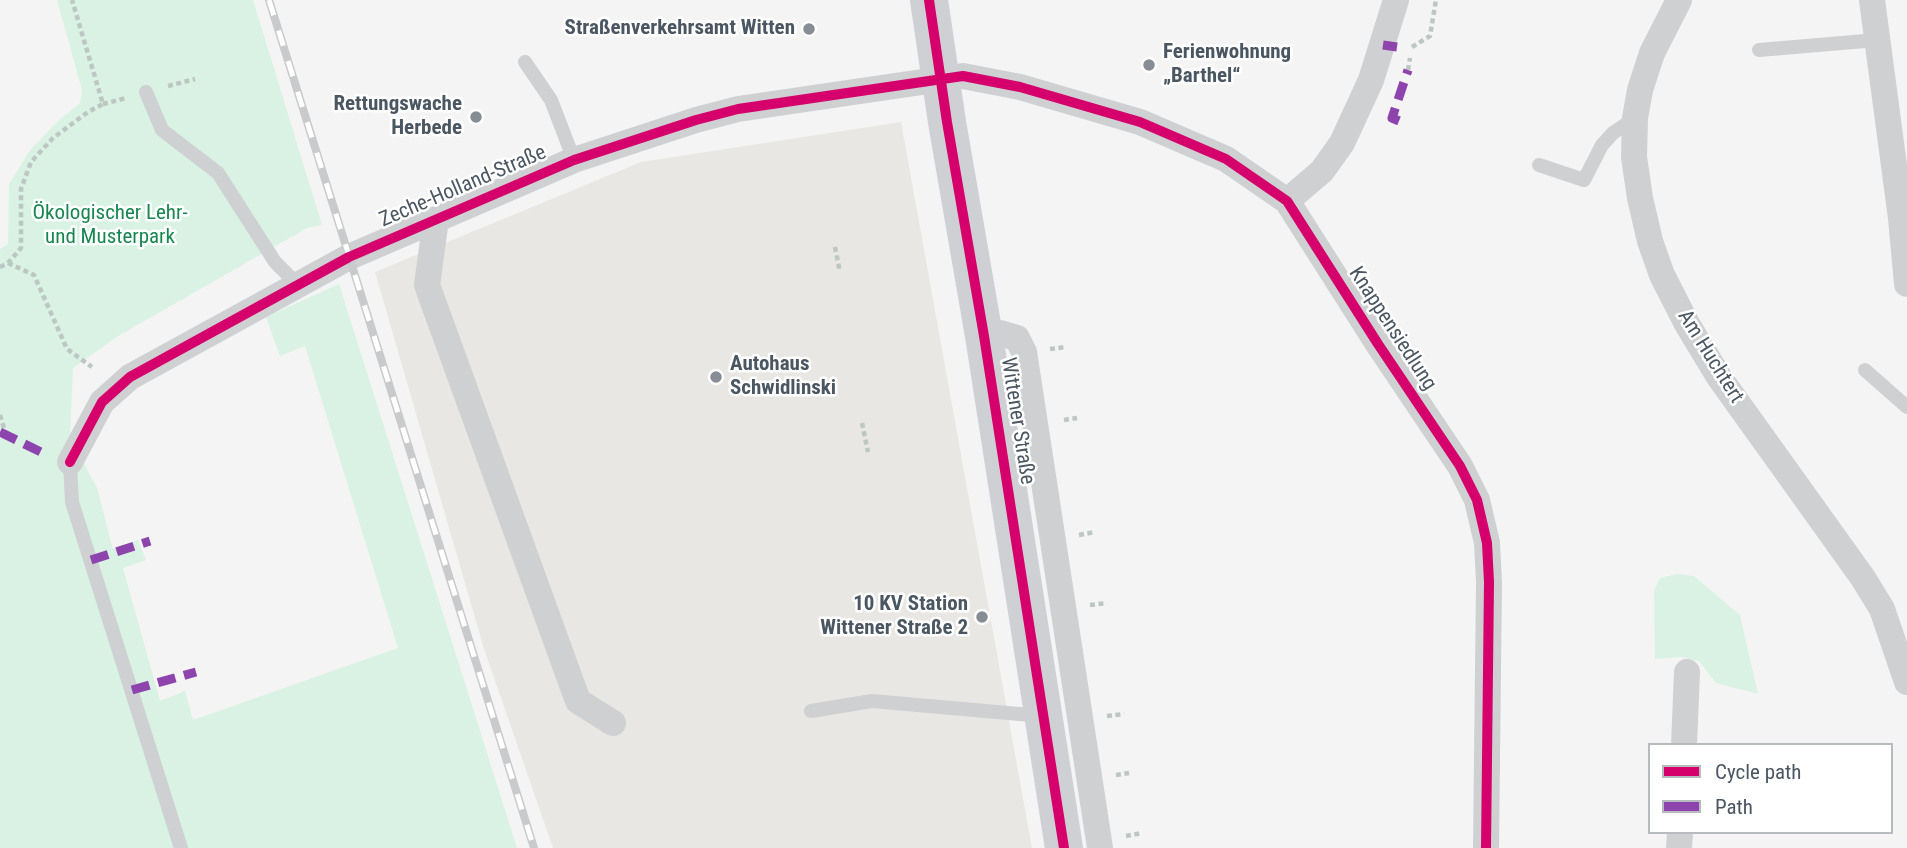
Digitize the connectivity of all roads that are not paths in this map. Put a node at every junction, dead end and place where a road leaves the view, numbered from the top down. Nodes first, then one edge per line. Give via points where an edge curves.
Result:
1 (929, 0) edge
2 (1396, 0) edge
3 (1679, 0) edge
4 (1872, 0) edge
5 (1878, 40) junction
6 (1759, 50) dead end
7 (525, 62) dead end
8 (940, 80) junction
9 (146, 92) dead end
10 (1634, 118) junction
11 (574, 160) junction
12 (1539, 165) dead end
13 (1287, 201) junction
14 (436, 219) junction
15 (1907, 284) edge
16 (298, 285) junction
17 (984, 336) junction
18 (1865, 370) dead end
19 (1907, 407) edge
20 (70, 462) joint
21 (1687, 672) dead end
22 (1907, 682) edge
23 (811, 711) dead end
24 (1044, 716) junction
25 (612, 723) dead end
26 (1684, 743) edge
27 (181, 848) edge
28 (1064, 848) edge
29 (1100, 848) edge
30 (1486, 848) edge

1 - 8 main road, Wittener Straße
2 - 13 street via 1371,80 1342,143 1322,171
3 - 10 street, Am Huchtert via 1653,53
4 - 5 street
5 - 6 lane
5 - 15 street
7 - 11 lane via 551,100
8 - 11 street, Zeche-Holland-Straße via 738,109
8 - 13 street, Knappensiedlung via 963,76 1020,87 1140,122 1226,159
8 - 17 main road, Wittener Straße
9 - 16 lane via 162,130 218,173 275,261
10 - 12 lane via 1602,145 1584,180
10 - 22 street, Am Huchtert via 1640,198 1662,275 1719,377 1864,578 1882,609
11 - 14 street, Zeche-Holland-Straße
13 - 30 street, Knappensiedlung via 1454,457 1477,500 1487,543 1489,582
14 - 16 street, Zeche-Holland-Straße
14 - 25 street, Zeche-Holland-Straße via 427,285 578,701
16 - 20 street, Zeche-Holland-Straße via 130,377 102,402
17 - 24 main road, Wittener Straße
17 - 29 street, Wittener Straße via 1000,333 1017,338 1024,352
18 - 19 lane
20 - 27 lane via 72,502
21 - 26 street
23 - 24 lane via 872,701
24 - 28 main road, Wittener Straße

